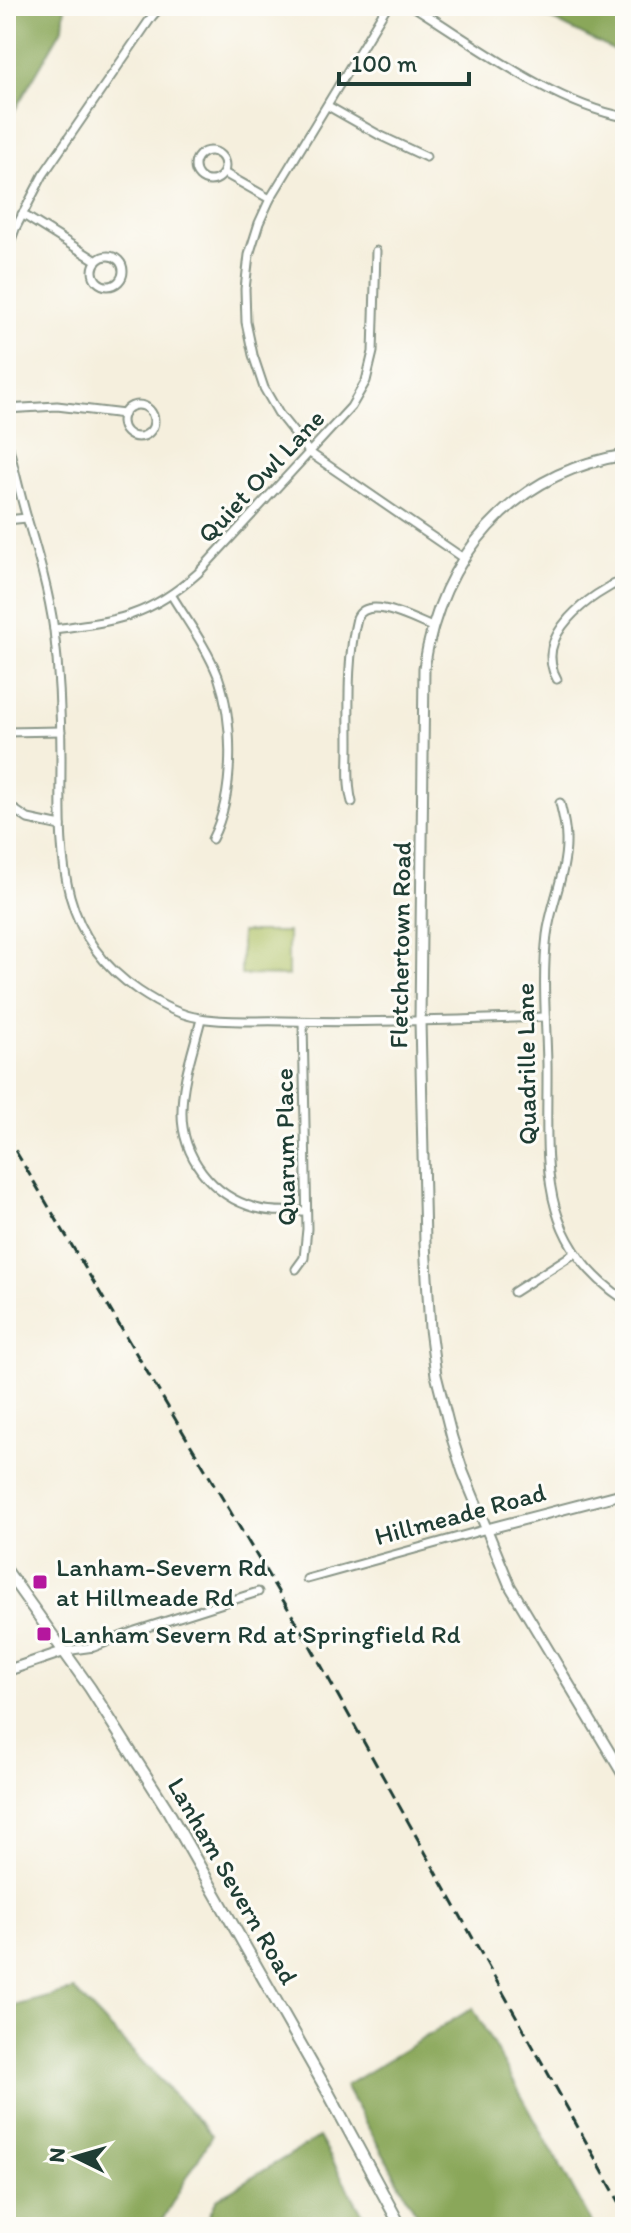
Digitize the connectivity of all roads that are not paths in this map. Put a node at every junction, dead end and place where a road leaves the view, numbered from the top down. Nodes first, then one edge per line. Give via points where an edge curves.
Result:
1 (143, 6) edge
2 (162, 6) edge
3 (387, 6) edge
4 (413, 6) edge
5 (153, 15) junction
6 (328, 106) junction
7 (625, 117) edge
8 (426, 157) dead end
9 (224, 173) junction
10 (270, 199) junction
11 (22, 214) junction
12 (376, 251) dead end
13 (6, 253) edge
14 (97, 261) junction
15 (6, 409) edge
16 (124, 414) junction
17 (6, 436) edge
18 (310, 453) junction
19 (625, 455) edge
20 (27, 518) junction
21 (6, 520) edge
22 (463, 558) junction
23 (625, 579) edge
24 (172, 596) junction
25 (432, 627) junction
26 (54, 629) junction
27 (557, 679) dead end
28 (61, 731) junction
29 (6, 732) edge
30 (352, 802) dead end
31 (560, 803) dead end
32 (6, 804) edge
33 (61, 826) junction
34 (212, 839) dead end
35 (545, 1017) junction
36 (201, 1019) junction
37 (420, 1021) junction
38 (303, 1022) junction
39 (305, 1211) junction
40 (575, 1253) junction
41 (296, 1269) dead end
42 (514, 1292) dead end
43 (625, 1300) edge
44 (625, 1493) edge
45 (487, 1529) junction
46 (6, 1570) edge
47 (307, 1579) dead end
48 (258, 1592) dead end
49 (65, 1651) junction
50 (6, 1671) edge
51 (625, 1778) edge
52 (401, 2227) edge

1 - 5 street
2 - 5 street
3 - 6 street
4 - 7 street via 569,100
5 - 11 street
6 - 8 street
6 - 10 street
9 - 9 street via 224,159 217,152 207,151 196,159 195,169 203,180 213,181
9 - 10 street
10 - 18 street via 249,255 246,322 264,388
11 - 13 street
11 - 14 street
12 - 18 street, Quiet Owl Lane via 373,352 366,381 351,407
14 - 14 street via 97,283 106,287 120,282 124,269 119,260 106,256
15 - 16 street via 67,406
16 - 16 street via 135,405 145,407 153,418 152,428 145,435 131,435 122,423
17 - 20 street
18 - 22 street
18 - 24 street, Quiet Owl Lane
19 - 22 street, Fletchertown Road via 583,465 532,490
20 - 21 street
20 - 26 street
22 - 25 street, Fletchertown Road
23 - 27 street via 598,591 565,624 552,650
24 - 26 street, Quiet Owl Lane via 110,622
24 - 34 street via 214,667 224,699 228,766 222,817
25 - 30 street via 381,608 360,611 351,657
25 - 37 street, Fletchertown Road via 423,695
26 - 28 street
28 - 29 street
28 - 33 street
31 - 35 street, Quadrille Lane via 565,856 548,932
32 - 33 street via 28,819
33 - 36 street via 66,885 93,947 146,996
35 - 37 street
35 - 40 street, Quadrille Lane via 549,1182 559,1223
36 - 38 street
36 - 39 street via 182,1102 183,1125 198,1167 216,1187 257,1209
37 - 38 street
37 - 45 street, Fletchertown Road via 425,1243 436,1375 463,1472
38 - 39 street, Quarum Place
39 - 41 street, Quarum Place via 306,1248
40 - 42 street
40 - 43 street, Quadrille Lane
44 - 45 street, Hillmeade Road
45 - 47 street, Hillmeade Road
45 - 51 street, Fletchertown Road via 517,1599
46 - 49 main road, Lanham Severn Road
48 - 49 street via 94,1647
49 - 50 street
49 - 52 main road, Lanham Severn Road via 167,1809

